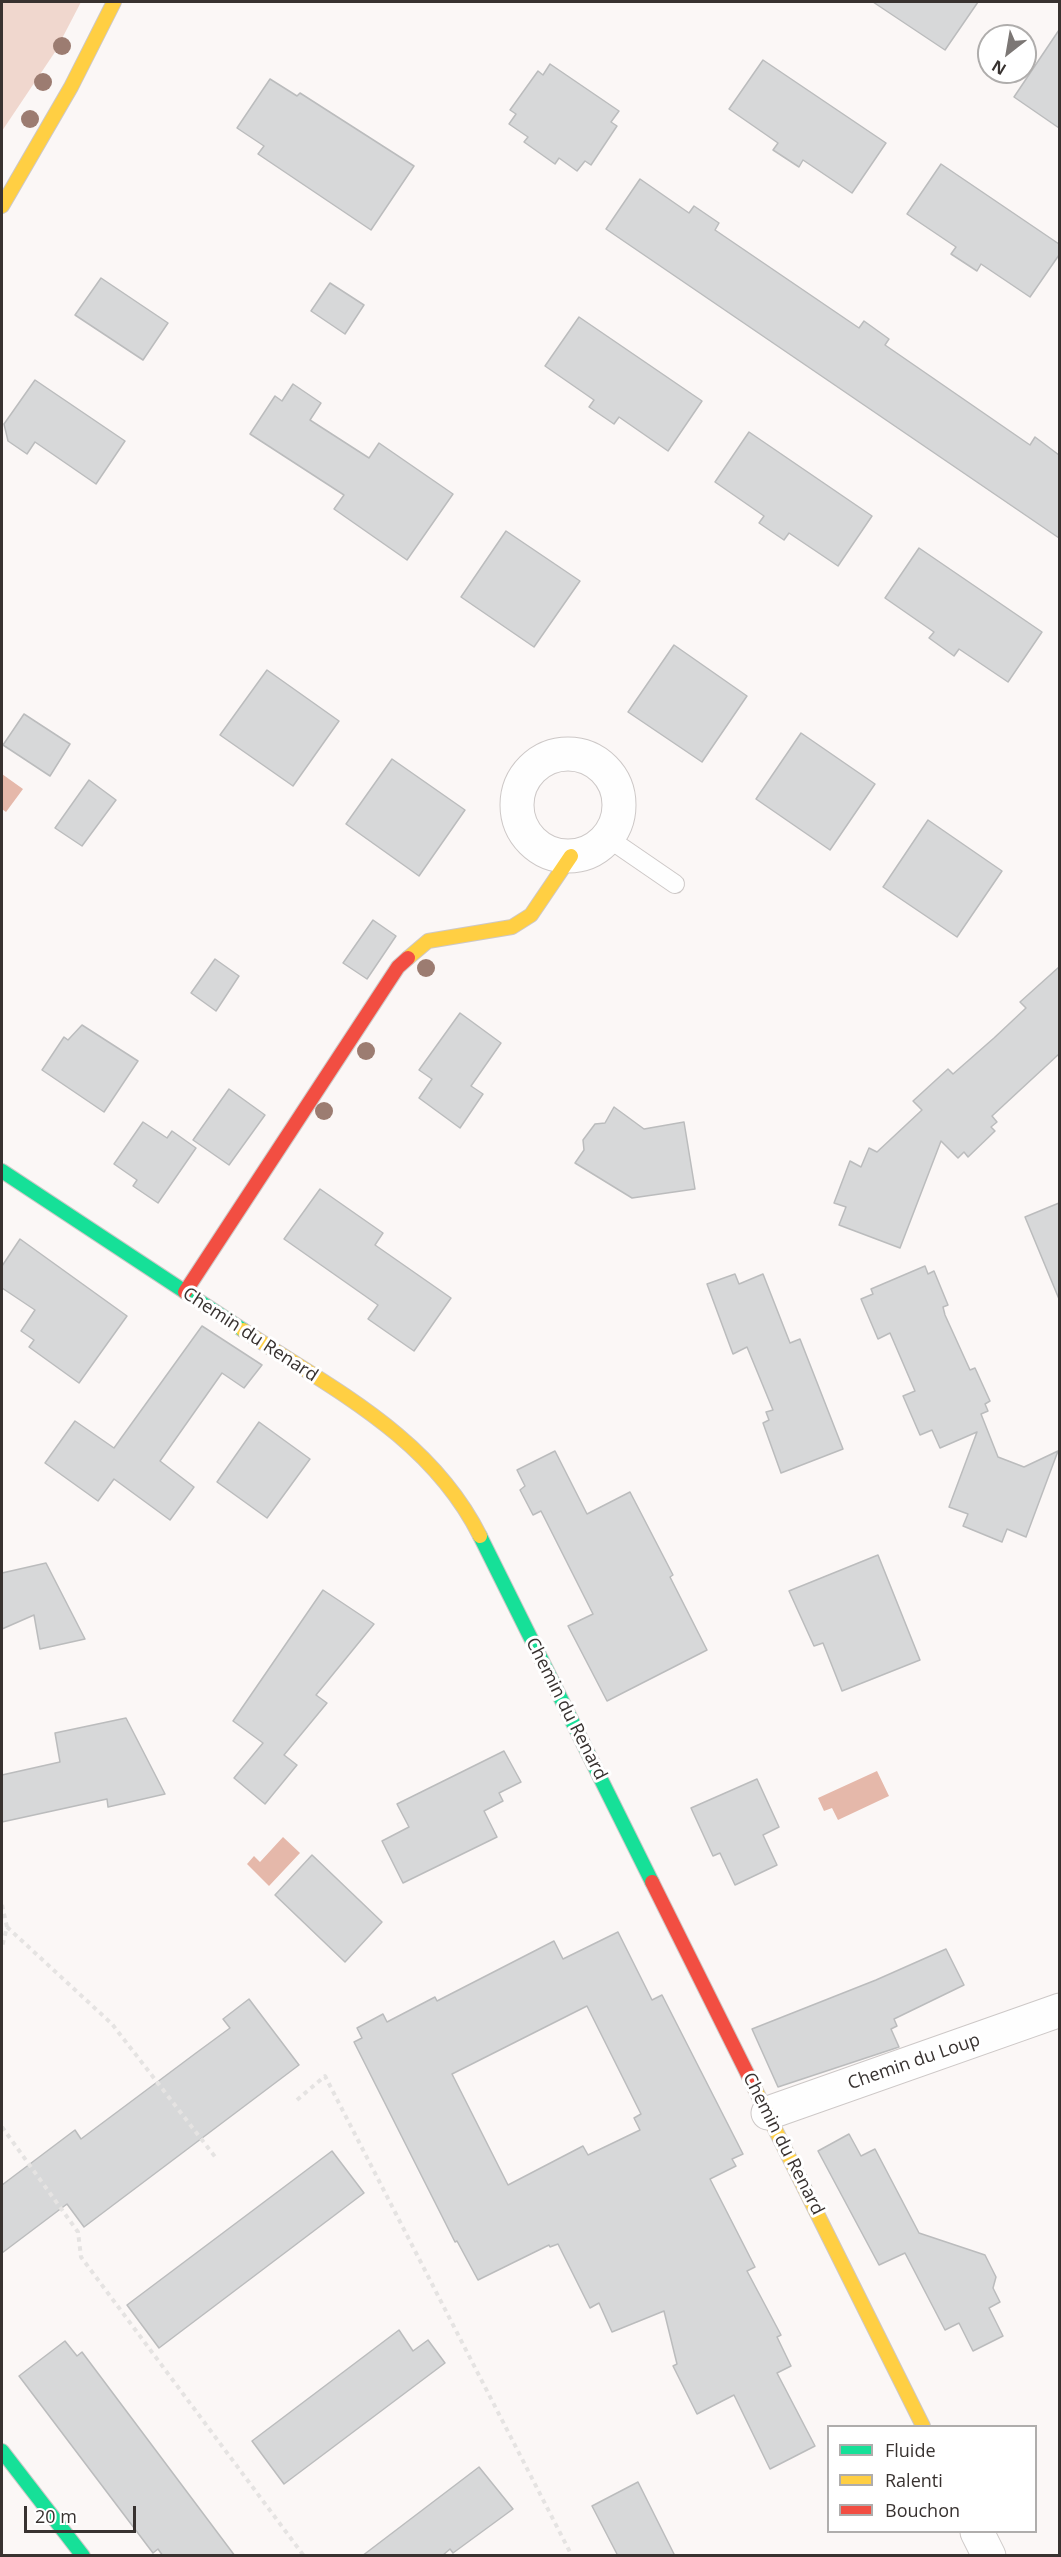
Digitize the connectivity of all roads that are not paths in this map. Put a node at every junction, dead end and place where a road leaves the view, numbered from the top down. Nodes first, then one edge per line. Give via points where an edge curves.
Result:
1 (114, 2) edge
2 (2, 206) edge
3 (608, 838) junction
4 (571, 856) junction
5 (675, 884) dead end
6 (2, 1171) edge
7 (185, 1292) junction
8 (1059, 2010) edge
9 (768, 2113) junction
10 (922, 2425) edge
11 (2, 2451) edge
12 (978, 2533) edge
13 (83, 2556) edge
14 (989, 2556) edge

1 - 2 street via 71,87
3 - 4 street via 591,850
3 - 4 street via 619,806 617,789 609,773 580,755 562,754 545,759 531,769 522,784 519,818 526,834 539,846 554,854
3 - 5 lane
4 - 7 street via 531,915 512,927 428,941 398,968
6 - 7 street, Chemin du Renard
7 - 9 street, Chemin du Renard via 390,1427 426,1456 450,1484 474,1524
8 - 9 street, Chemin du Loup
9 - 10 street, Chemin du Renard
11 - 13 street
12 - 14 street

